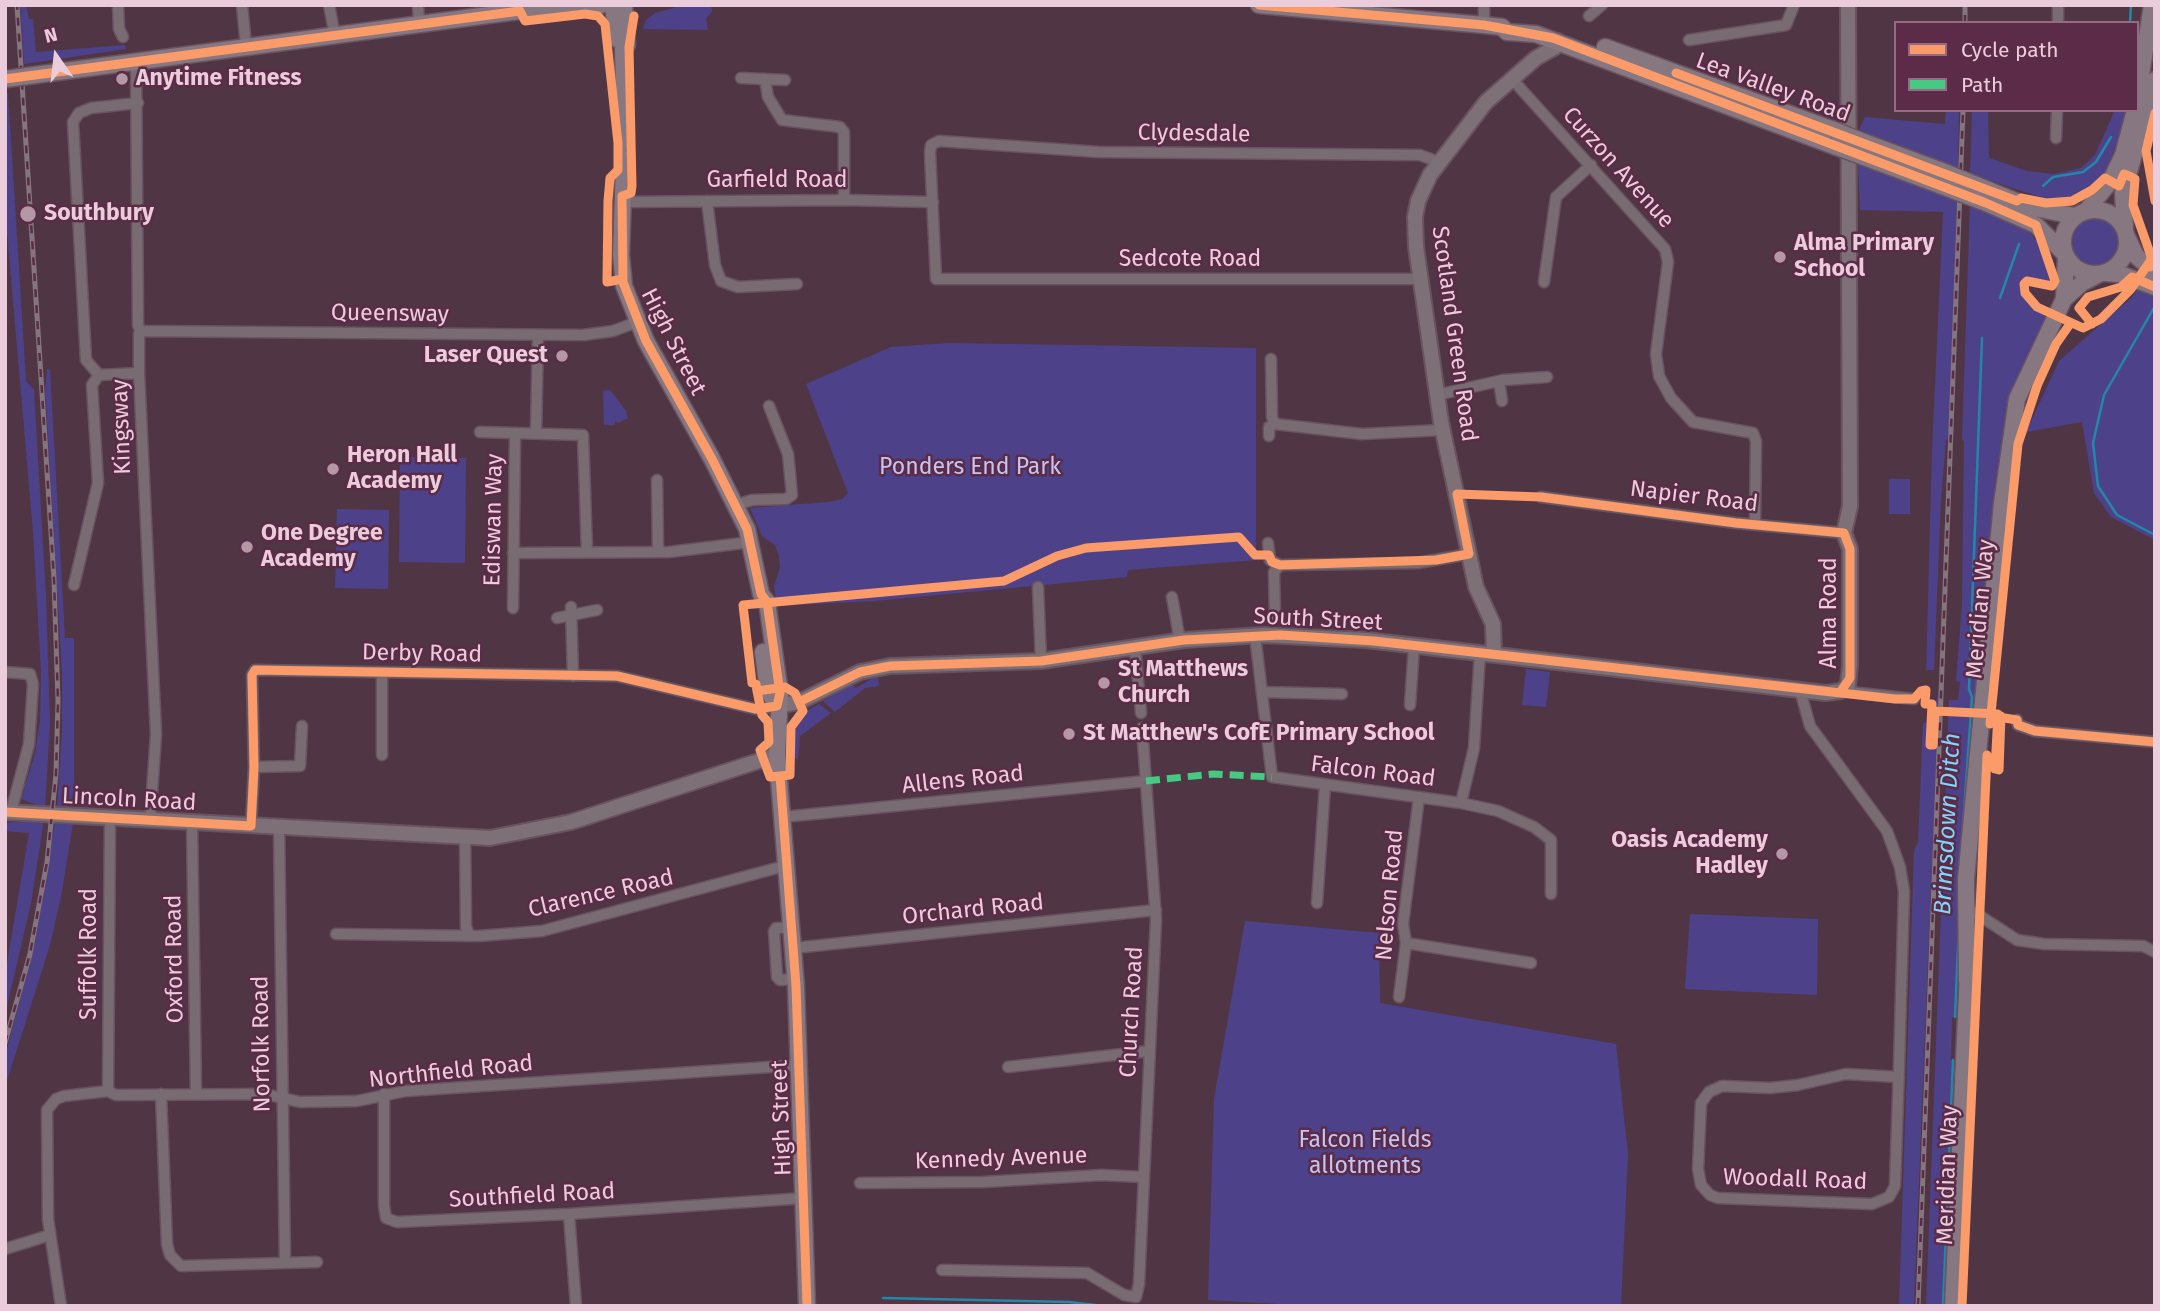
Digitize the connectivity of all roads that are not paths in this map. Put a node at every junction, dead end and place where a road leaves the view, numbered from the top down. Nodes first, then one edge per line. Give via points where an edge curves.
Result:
1 (118, 5) edge
2 (242, 5) edge
3 (418, 5) edge
4 (565, 5) edge
5 (601, 5) edge
6 (613, 5) edge
7 (624, 5) edge
8 (1259, 5) edge
9 (1484, 5) edge
10 (1602, 5) edge
11 (1794, 5) edge
12 (1848, 5) edge
13 (2152, 5) edge
14 (330, 8) edge
15 (1589, 16) dead end
16 (419, 24) junction
17 (1484, 25) junction
18 (1537, 30) junction
19 (335, 36) junction
20 (123, 37) dead end
21 (1689, 40) dead end
22 (1558, 41) junction
23 (246, 46) junction
24 (623, 49) junction
25 (1536, 58) junction
26 (136, 63) junction
27 (741, 78) dead end
28 (6, 79) edge
29 (765, 79) junction
30 (1512, 79) junction
31 (785, 80) dead end
32 (2155, 80) edge
33 (2139, 87) edge
34 (138, 103) junction
35 (2057, 112) edge
36 (2134, 112) edge
37 (1834, 138) junction
38 (2056, 138) dead end
39 (1439, 162) junction
40 (1591, 165) junction
41 (1986, 196) junction
42 (844, 200) junction
43 (707, 201) junction
44 (622, 202) junction
45 (933, 202) junction
46 (2080, 214) junction
47 (2126, 234) junction
48 (2065, 255) junction
49 (2102, 274) junction
50 (1421, 279) junction
51 (2154, 281) edge
52 (1544, 282) dead end
53 (797, 284) dead end
54 (2064, 299) junction
55 (637, 322) junction
56 (141, 331) junction
57 (538, 335) junction
58 (1271, 359) dead end
59 (139, 373) junction
60 (99, 375) junction
61 (1547, 377) dead end
62 (1499, 381) junction
63 (1437, 395) junction
64 (1502, 401) dead end
65 (769, 406) dead end
66 (1275, 424) junction
67 (1443, 430) junction
68 (480, 432) dead end
69 (514, 433) junction
70 (536, 433) junction
71 (1269, 436) dead end
72 (657, 480) dead end
73 (1541, 497) dead end
74 (736, 505) junction
75 (1755, 524) junction
76 (1844, 533) junction
77 (751, 542) junction
78 (1268, 542) dead end
79 (587, 551) junction
80 (658, 552) junction
81 (513, 553) junction
82 (1469, 554) junction
83 (1280, 565) junction
84 (74, 585) dead end
85 (1038, 587) dead end
86 (1172, 597) dead end
87 (513, 608) dead end
88 (597, 610) dead end
89 (571, 611) junction
90 (1275, 616) dead end
91 (557, 618) dead end
92 (1255, 635) junction
93 (1180, 641) junction
94 (1413, 646) junction
95 (1135, 647) junction
96 (1487, 654) junction
97 (1041, 661) junction
98 (5, 672) edge
99 (382, 674) junction
100 (573, 676) junction
101 (1800, 690) junction
102 (1841, 691) junction
103 (1262, 692) junction
104 (1336, 696) dead end
105 (1413, 699) dead end
106 (1914, 699) dead end
107 (778, 706) junction
108 (1141, 713) dead end
109 (2017, 720) dead end
110 (302, 726) dead end
111 (1142, 728) dead end
112 (2155, 742) edge
113 (383, 755) dead end
114 (777, 755) junction
115 (254, 767) junction
116 (1146, 781) junction
117 (1325, 785) junction
118 (1419, 797) junction
119 (1461, 803) junction
120 (1974, 808) junction
121 (8, 812) edge
122 (783, 817) junction
123 (110, 818) junction
124 (150, 821) junction
125 (192, 823) junction
126 (251, 825) junction
127 (279, 827) junction
128 (465, 837) junction
129 (788, 866) junction
130 (1550, 894) dead end
131 (1317, 903) dead end
132 (1156, 910) junction
133 (1974, 912) junction
134 (792, 928) junction
135 (336, 934) dead end
136 (469, 934) junction
137 (1406, 943) junction
138 (794, 948) junction
139 (2155, 952) edge
140 (1531, 963) dead end
141 (796, 979) junction
142 (1967, 981) junction
143 (1399, 997) dead end
144 (1149, 1051) junction
145 (800, 1065) junction
146 (1008, 1067) dead end
147 (1899, 1077) junction
148 (108, 1091) junction
149 (161, 1094) junction
150 (195, 1094) junction
151 (384, 1094) junction
152 (281, 1096) junction
153 (1143, 1177) junction
154 (860, 1183) dead end
155 (805, 1198) junction
156 (569, 1214) junction
157 (50, 1235) junction
158 (5, 1250) edge
159 (285, 1262) junction
160 (317, 1262) dead end
161 (942, 1270) dead end
162 (61, 1306) edge
163 (576, 1306) edge
164 (807, 1306) edge
165 (1953, 1306) edge

1 - 20 street
2 - 23 street
3 - 16 street
4 - 5 main road via 572,9
4 - 16 main road
6 - 24 main road, High Street via 618,45
7 - 24 main road, High Street via 627,45
8 - 17 main road, Lea Valley Road
9 - 17 street
10 - 15 street
11 - 21 street via 1786,25
12 - 76 street, Alma Road via 1850,506
13 - 33 main road
14 - 19 street
16 - 19 main road
17 - 18 main road, Lea Valley Road via 1515,24
18 - 22 main road, Lea Valley Road via 1559,35
18 - 25 street
18 - 37 main road, Lea Valley Road via 1563,32
19 - 23 main road
22 - 25 street, Scotland Green Road
22 - 37 main road, Lea Valley Road
23 - 26 main road
24 - 44 main road, High Street
25 - 30 street, Scotland Green Road
26 - 28 main road, bridge
26 - 34 street, Kingsway
27 - 29 street
29 - 31 street
29 - 42 street via 768,97 782,120 840,127 844,132
30 - 39 street, Scotland Green Road via 1486,102
30 - 40 street, Curzon Avenue
32 - 47 main road via 2123,193
34 - 56 street, Kingsway
34 - 60 street via 90,108 73,122 86,360
35 - 38 street
36 - 46 main road via 2119,164 2104,191
37 - 41 main road, Lea Valley Road, bridge
39 - 45 street, Clydesdale via 1420,155 1099,152 939,141 932,145
39 - 50 street, Scotland Green Road via 1416,209
40 - 52 street via 1556,197
40 - 75 street, Curzon Avenue via 1667,255 1656,354 1659,376 1671,398 1693,422 1748,430 1756,438
41 - 46 main road, Lea Valley Road
41 - 48 main road, Lea Valley Road via 2036,225
42 - 43 street, Garfield Road
42 - 45 street, Garfield Road
43 - 44 street, Garfield Road
43 - 53 street via 721,281 738,287
44 - 55 main road, High Street via 623,279
45 - 50 street, Sedcote Road via 936,279
46 - 47 main road via 2108,212 2120,221
46 - 48 main road via 2067,225 2062,241
47 - 49 main road via 2125,254 2116,267
47 - 51 main road
48 - 49 main road via 2079,271
48 - 54 main road, Meridian Way
49 - 51 main road
49 - 54 main road, Meridian Way
50 - 63 street, Scotland Green Road
54 - 120 main road, Meridian Way via 2017,399 2002,503
55 - 57 street, Queensway via 604,332
55 - 74 main road, High Street
56 - 57 street, Queensway
56 - 59 street, Kingsway
57 - 70 street
58 - 66 street
59 - 60 street
59 - 124 street, Kingsway via 156,734
60 - 84 street via 92,385 98,483
61 - 62 street
62 - 63 street
62 - 64 street
63 - 67 street, Scotland Green Road
65 - 74 street via 789,454 792,495
66 - 67 street via 1362,434
66 - 71 street via 1269,427
67 - 82 street, Scotland Green Road
68 - 69 street
69 - 70 street
69 - 81 street, Ediswan Way
70 - 79 street via 584,436
72 - 80 street
73 - 75 street, Napier Road
74 - 77 main road, High Street
75 - 76 street, Napier Road
76 - 102 street, Alma Road via 1850,549 1850,678
77 - 80 street
77 - 107 main road, High Street via 761,594 767,602
78 - 83 street via 1270,560
79 - 80 street
79 - 81 street
81 - 87 street, Ediswan Way
82 - 83 street via 1417,563
82 - 96 street, Scotland Green Road via 1478,592 1493,624
83 - 90 street via 1274,572
85 - 97 street
86 - 93 street
88 - 89 street
89 - 91 street
89 - 100 street
92 - 93 street, South Street
92 - 94 street, South Street
92 - 103 street, Falcon Road
93 - 95 street, South Street
94 - 96 street, South Street
94 - 105 street
95 - 97 street, South Street
95 - 108 street
96 - 101 street, South Street
96 - 119 street, Falcon Road
97 - 107 street, South Street via 873,668 799,702
98 - 121 street via 30,674 33,684 29,744
99 - 100 street, Derby Road
99 - 113 street
99 - 115 street, Derby Road via 253,672
100 - 107 street, Derby Road via 640,680 742,706
101 - 102 street, South Street
101 - 147 street, Woodall Road via 1810,726 1887,831 1900,867 1904,891
102 - 106 street
103 - 104 street
103 - 117 street, Falcon Road via 1272,777
107 - 114 main road, High Street
109 - 112 street via 2018,725 2035,731
110 - 115 street via 300,766
111 - 116 street, Church Road
114 - 122 main road, High Street
114 - 128 street, Lincoln Road via 571,822 498,837
115 - 126 street, Derby Road
116 - 122 street, Allens Road
116 - 132 street, Church Road
117 - 118 street, Falcon Road
117 - 131 street
118 - 119 street, Falcon Road
118 - 137 street, Nelson Road via 1403,924
119 - 130 street via 1498,811 1551,840
120 - 133 main road, Meridian Way
120 - 142 main road, Meridian Way via 1966,879
121 - 123 street, Lincoln Road
122 - 129 main road, High Street
123 - 124 street, Lincoln Road
123 - 148 street, Suffolk Road
124 - 125 street, Lincoln Road
125 - 126 street, Lincoln Road
125 - 150 street, Oxford Road
126 - 127 street, Lincoln Road
127 - 128 street, Lincoln Road
127 - 152 street, Norfolk Road
128 - 136 street
129 - 134 main road, High Street
129 - 136 street, Clarence Road via 542,931
132 - 138 street, Orchard Road
132 - 144 street, Church Road
133 - 139 street via 2017,940 2143,946
133 - 142 main road, Meridian Way
134 - 138 main road, High Street
134 - 141 street via 774,931 777,977
135 - 136 street, Clarence Road
137 - 140 street
137 - 143 street, Nelson Road
138 - 141 main road, High Street
141 - 145 main road, High Street
142 - 165 main road, Meridian Way
144 - 146 street
144 - 153 street, Church Road
145 - 151 street, Northfield Road
145 - 155 main road, High Street
147 - 147 street, Woodall Road via 1846,1074 1798,1085 1722,1086 1709,1091 1701,1103 1701,1185 1718,1198 1883,1201 1895,1186
148 - 149 street, Northfield Road via 116,1095
148 - 157 street, Northfield Road via 64,1096 47,1111
149 - 150 street, Northfield Road
149 - 159 street via 170,1255 181,1266
150 - 152 street, Northfield Road
151 - 152 street, Northfield Road via 357,1101 300,1102
151 - 156 street, Southfield Road via 386,1218 397,1222
152 - 159 street, Norfolk Road
153 - 154 street, Kennedy Avenue
153 - 161 street, Church Road via 1136,1297 1087,1273
155 - 156 street, Southfield Road
155 - 164 main road, High Street
156 - 163 street
157 - 158 street
157 - 162 street, Northfield Road
159 - 160 street

